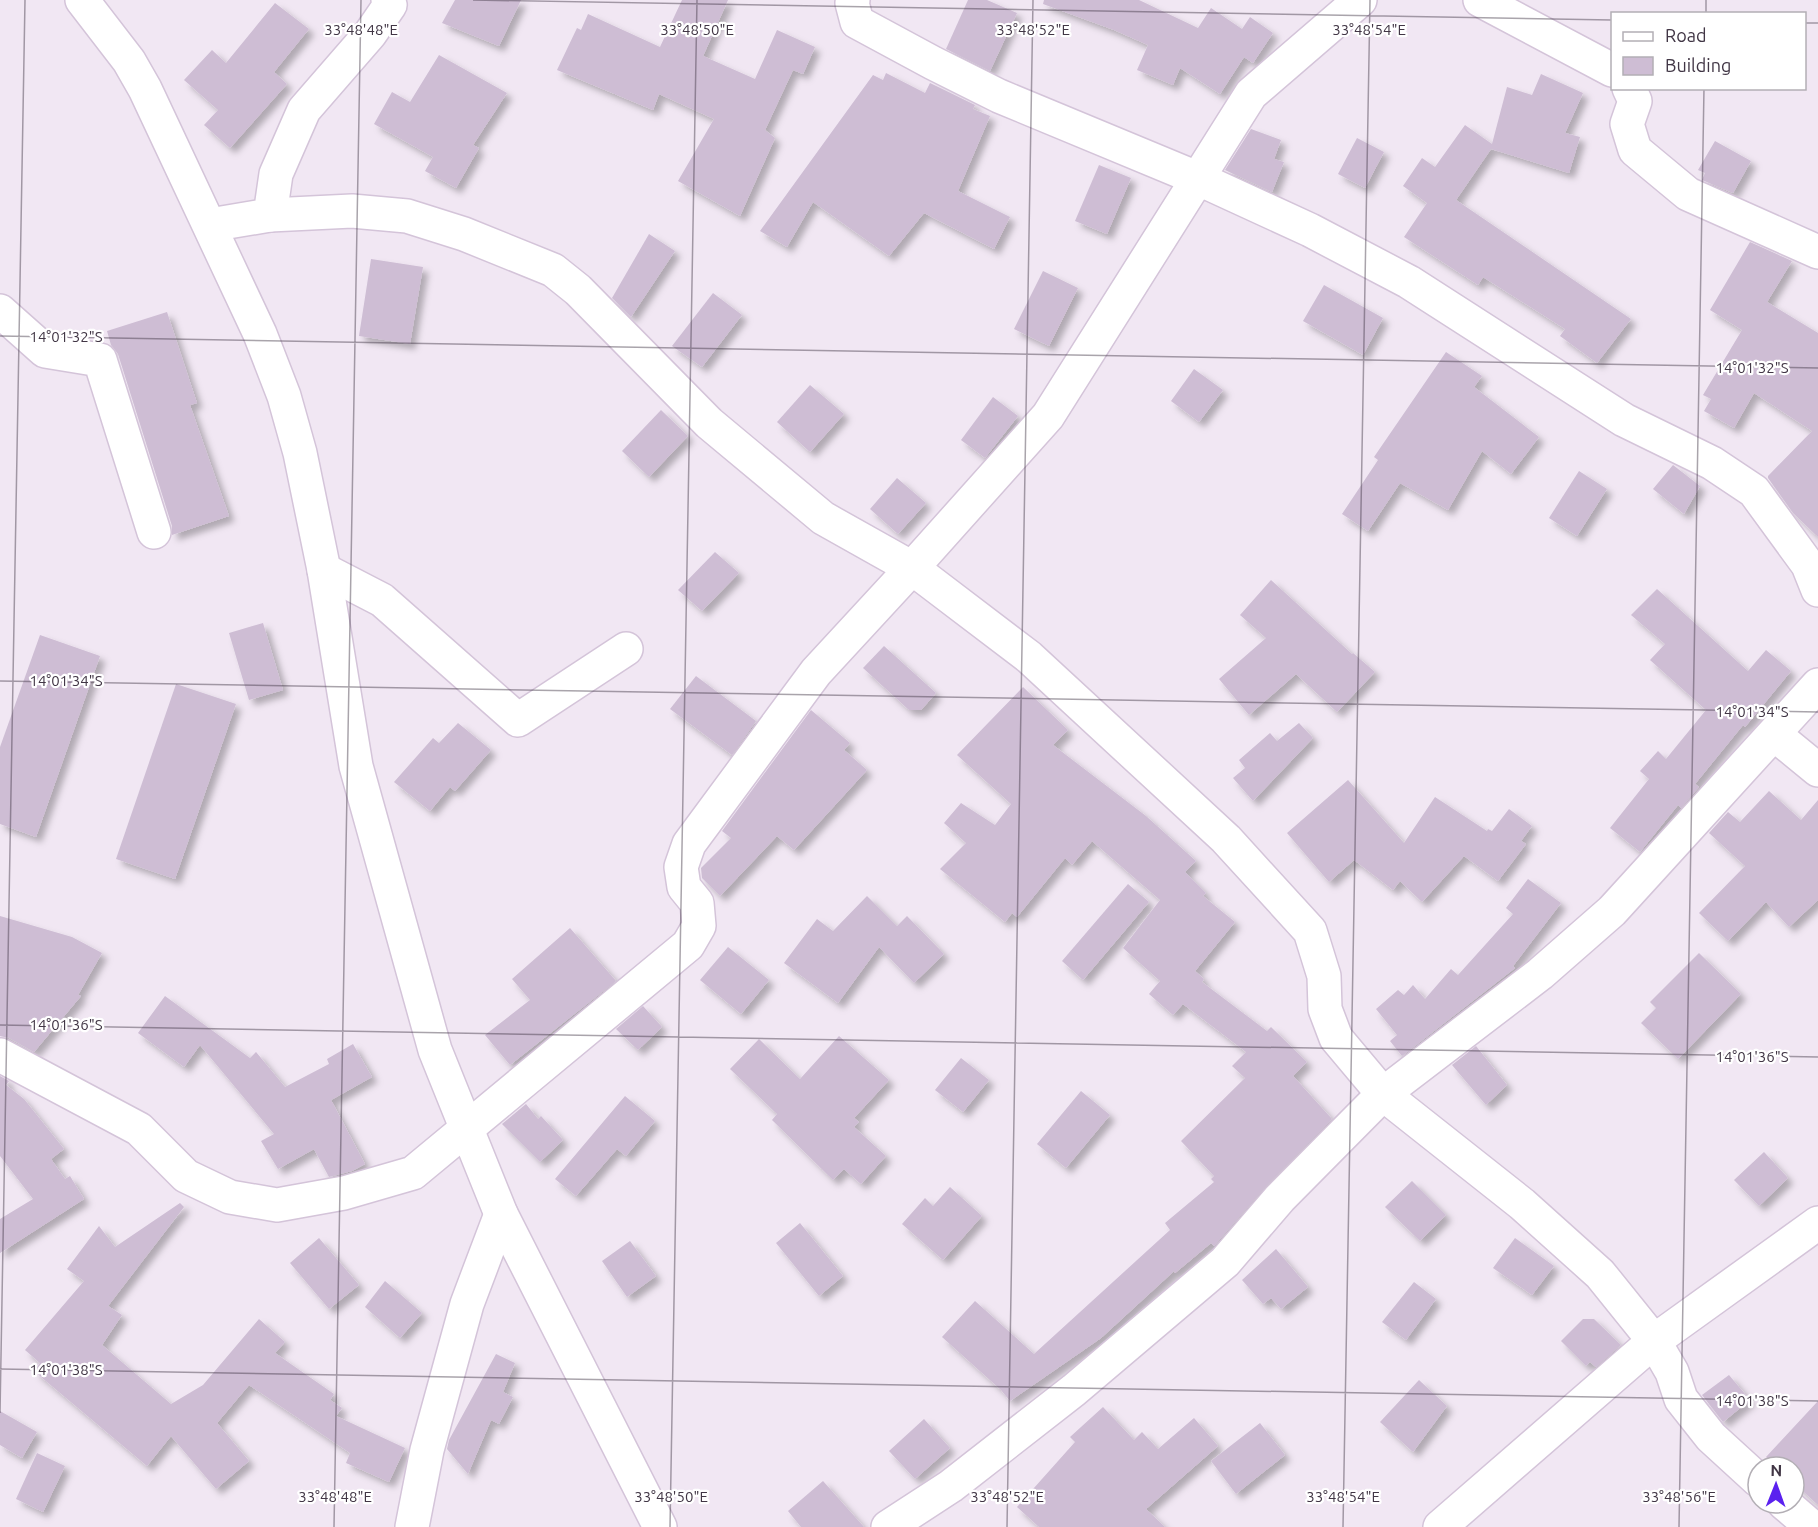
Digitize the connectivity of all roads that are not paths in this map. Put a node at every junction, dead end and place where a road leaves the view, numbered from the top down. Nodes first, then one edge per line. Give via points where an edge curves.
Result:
1 (82, 0) edge
2 (388, 0) edge
3 (853, 0) edge
4 (1360, 0) edge
5 (1480, 0) edge
6 (1611, 69) edge
7 (1630, 90) edge
8 (1199, 179) junction
9 (270, 215) junction
10 (210, 225) junction
11 (1818, 252) edge
12 (0, 311) edge
13 (153, 532) dead end
14 (912, 568) junction
15 (324, 570) junction
16 (1818, 590) edge
17 (626, 649) dead end
18 (1818, 685) edge
19 (1774, 734) junction
20 (1818, 770) edge
21 (0, 1055) edge
22 (1383, 1094) junction
23 (466, 1129) junction
24 (501, 1214) junction
25 (1818, 1223) edge
26 (1654, 1341) junction
27 (1746, 1469) edge
28 (1798, 1515) edge
29 (412, 1527) edge
30 (660, 1527) edge
31 (888, 1527) edge
32 (1440, 1527) edge
33 (1812, 1527) edge

1 - 10 street via 146,89
2 - 9 street via 390,5 370,34 304,110 276,174
3 - 8 street via 857,22 933,63 999,96
4 - 8 street via 1251,94
5 - 6 street
7 - 11 street via 1635,102 1627,124 1635,150 1688,194
8 - 14 street via 1048,416
8 - 16 street via 1310,230 1409,282 1624,420 1720,469 1754,491 1808,565
9 - 10 street
9 - 14 street via 352,210 407,216 553,270 578,290 709,423 823,518
10 - 15 street via 284,396
12 - 13 street via 45,351 100,360
14 - 22 street via 1029,657 1226,839 1310,931 1324,976 1325,1009 1336,1038
14 - 23 street via 816,672 688,844 681,867 684,887 697,903 699,926 688,945
15 - 17 street via 382,600 518,720
15 - 23 street via 356,766 435,1050
18 - 19 street
19 - 20 street
19 - 22 street via 1612,911 1540,975
21 - 23 street via 139,1129 186,1176 230,1197 277,1205 344,1193 413,1173
22 - 26 street via 1522,1204 1600,1274
22 - 31 street via 1280,1198 1225,1262 1074,1390 951,1486
23 - 24 street
24 - 29 street via 467,1304 427,1450
24 - 30 street
25 - 26 street
26 - 27 street via 1672,1372 1681,1399 1711,1437
26 - 32 street
28 - 33 street

